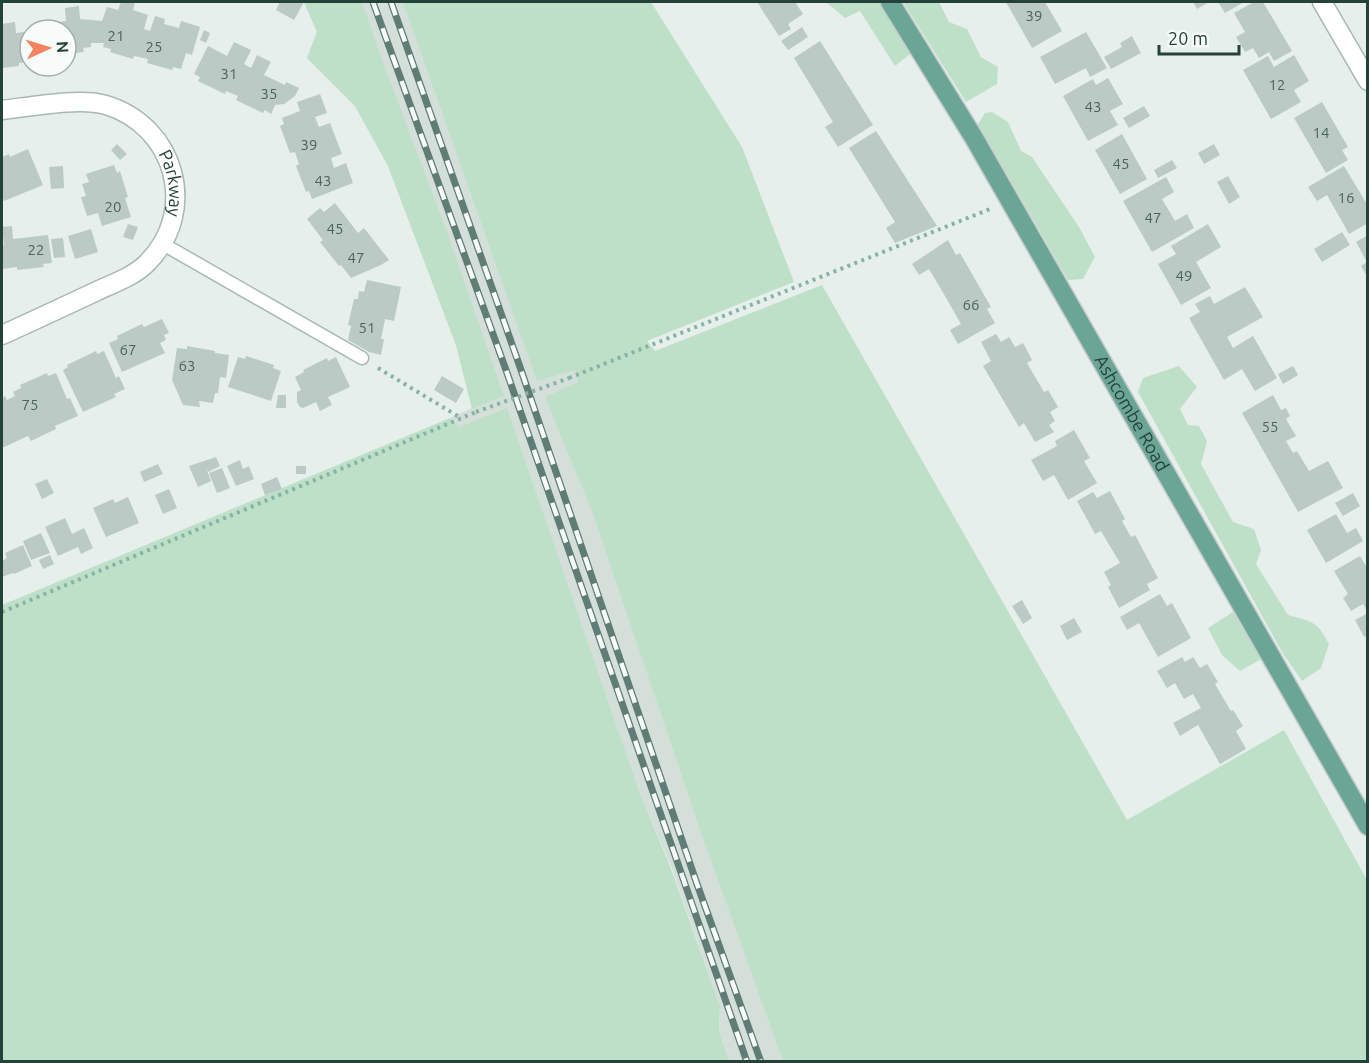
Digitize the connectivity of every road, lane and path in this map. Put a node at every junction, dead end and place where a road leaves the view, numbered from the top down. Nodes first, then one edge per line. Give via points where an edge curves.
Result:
1 (890, 2) edge
2 (1322, 2) edge
3 (1368, 81) edge
4 (2, 110) edge
5 (1010, 201) junction
6 (163, 244) junction
7 (2, 335) edge
8 (362, 358) joint
9 (462, 418) junction
10 (2, 612) edge
11 (1368, 826) edge

1 - 5 main road, Ashcombe Road
2 - 3 street
4 - 6 street, Parkway via 83,102 106,105 156,138 170,160 176,189 173,222
5 - 9 path, bridge
5 - 11 main road, Ashcombe Road
6 - 7 street, Parkway via 148,263 128,277
6 - 8 lane
8 - 9 path
9 - 10 path

